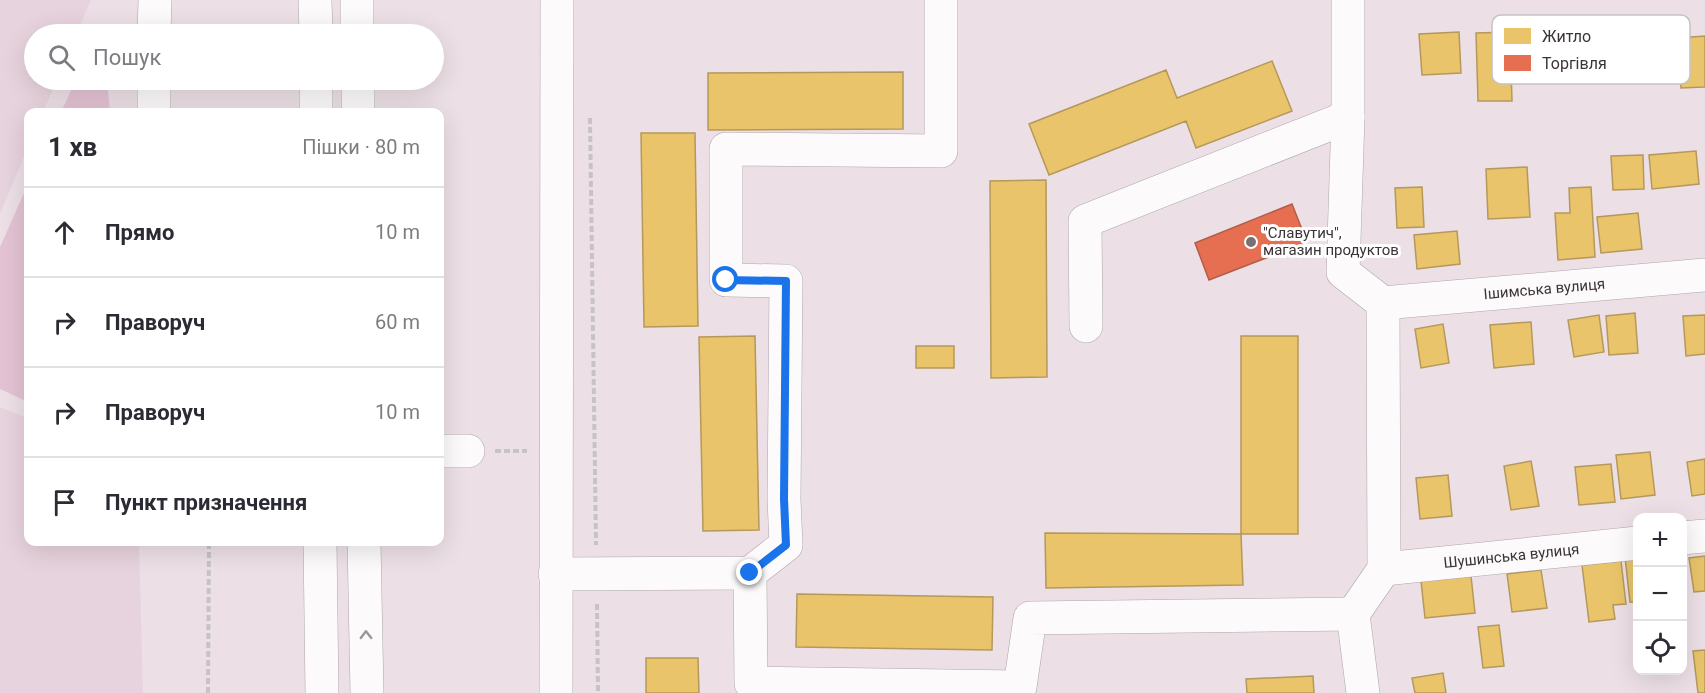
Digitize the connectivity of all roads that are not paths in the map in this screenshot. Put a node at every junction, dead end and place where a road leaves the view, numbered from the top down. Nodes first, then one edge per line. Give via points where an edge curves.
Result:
1 (154, 0) edge
2 (315, 0) edge
3 (357, 0) edge
4 (557, 0) edge
5 (941, 0) edge
6 (1348, 0) edge
7 (154, 24) edge
8 (316, 24) edge
9 (357, 24) edge
10 (154, 90) edge
11 (316, 90) edge
12 (358, 90) edge
13 (154, 108) edge
14 (316, 108) edge
15 (358, 108) edge
16 (1348, 117) junction
17 (1705, 275) edge
18 (1383, 303) junction
19 (1086, 326) dead end
20 (1705, 536) edge
21 (1687, 538) edge
22 (1633, 544) edge
23 (320, 546) edge
24 (364, 546) edge
25 (1384, 569) junction
26 (750, 573) junction
27 (555, 574) junction
28 (1353, 614) junction
29 (322, 693) edge
30 (367, 693) edge
31 (556, 693) edge
32 (1363, 693) edge

1 - 7 street
2 - 8 street
3 - 9 street
4 - 27 street
5 - 26 street via 941,151 726,149 726,280 786,281 786,545
6 - 16 street
10 - 13 street
11 - 14 street
12 - 15 street
16 - 18 street via 1343,272
16 - 19 street via 1086,221
17 - 18 street, Ішимська вулиця
18 - 25 street
20 - 21 street
22 - 25 street, Шушинська вулиця
23 - 29 street
30 -> 24 street
25 - 28 street
26 - 27 street
26 - 28 street via 751,683 1020,687 1030,618
27 - 31 street
28 - 32 street

